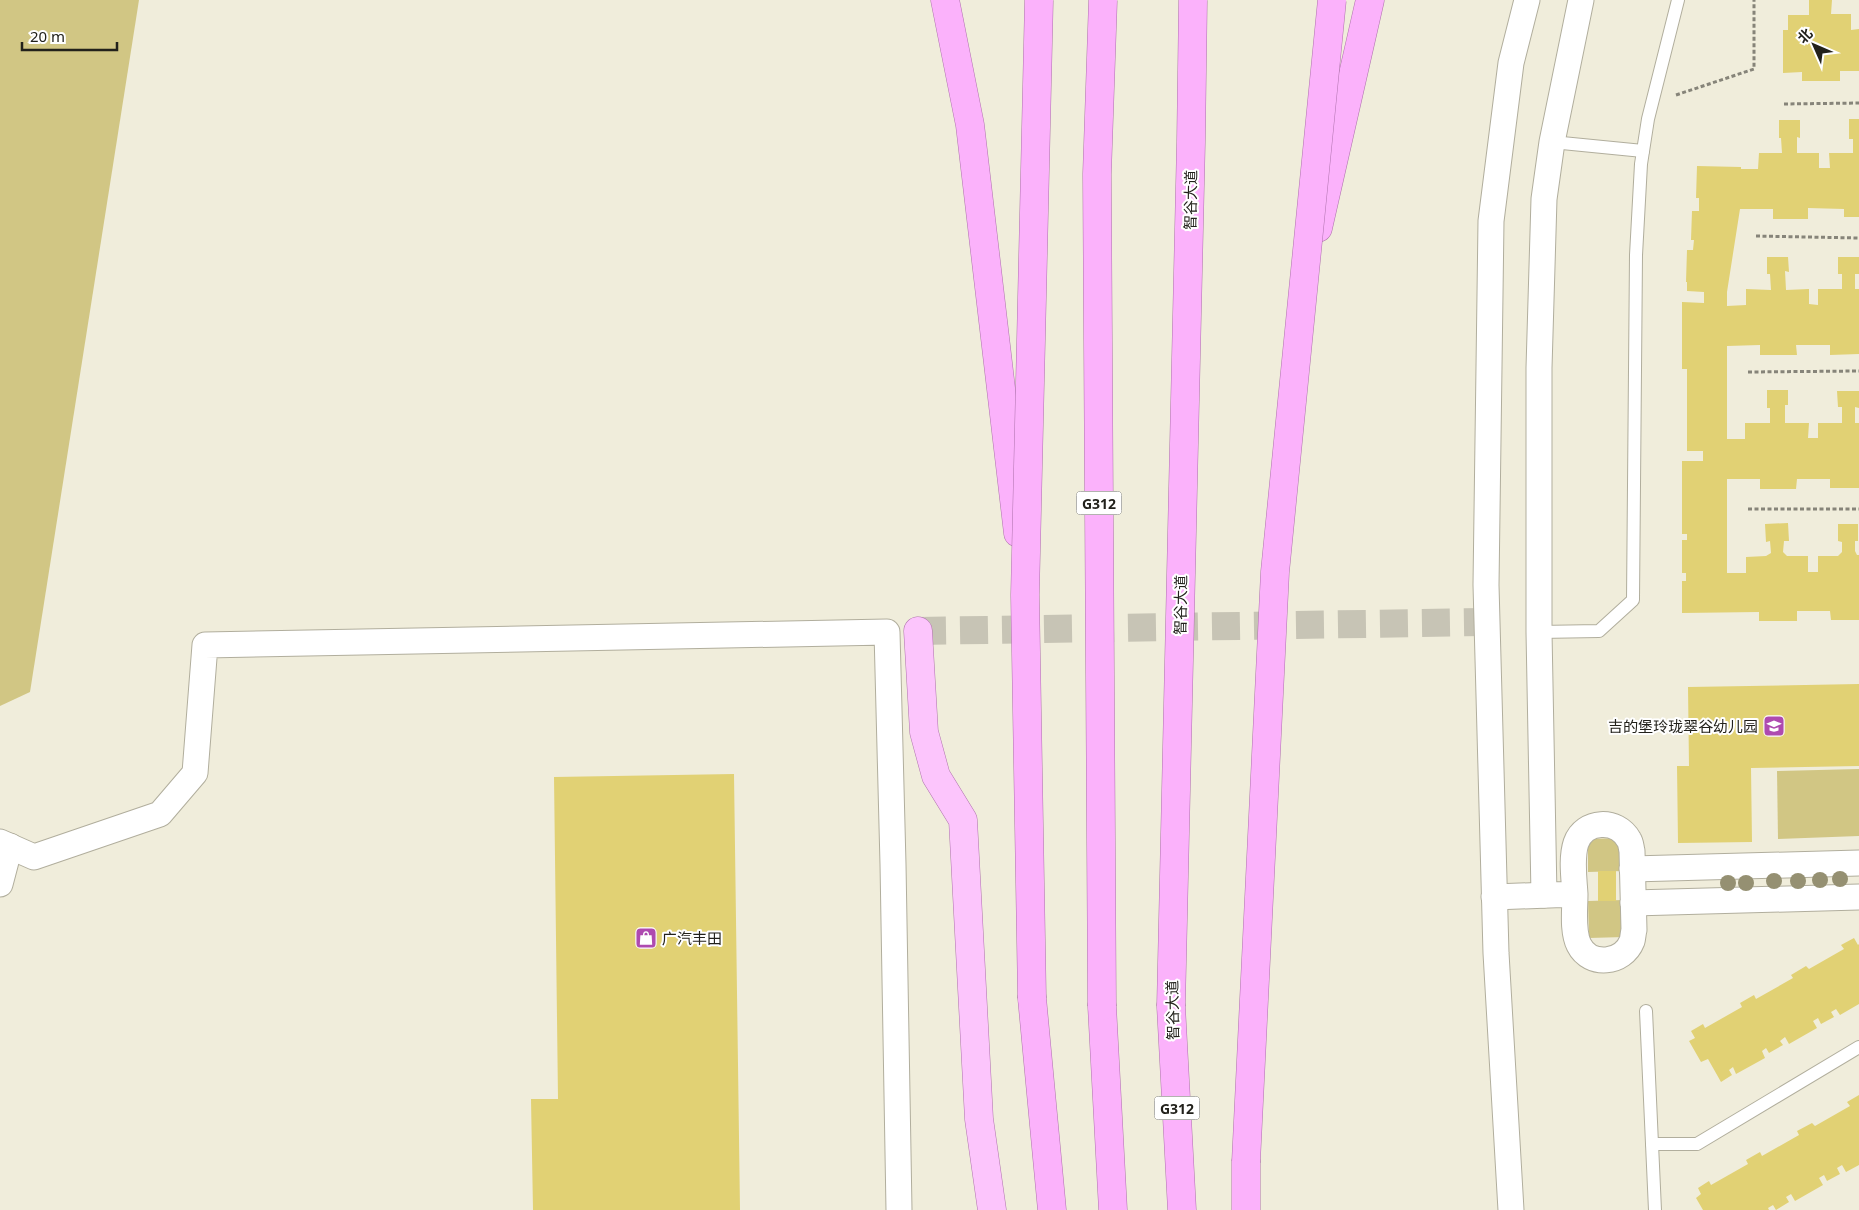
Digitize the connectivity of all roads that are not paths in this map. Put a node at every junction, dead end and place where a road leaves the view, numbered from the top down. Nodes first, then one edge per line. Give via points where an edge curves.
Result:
1 (945, 0) edge
2 (1039, 0) edge
3 (1103, 0) edge
4 (1193, 0) edge
5 (1332, 0) edge
6 (1370, 0) edge
7 (1527, 0) edge
8 (1581, 0) edge
9 (1678, 0) edge
10 (1552, 142) junction
11 (1643, 151) junction
12 (1303, 298) junction
13 (1025, 595) junction
14 (918, 631) joint
15 (887, 632) junction
16 (1539, 632) junction
17 (5, 844) edge
18 (1859, 863) edge
19 (1632, 869) junction
20 (0, 884) edge
21 (1575, 894) junction
22 (1544, 895) junction
23 (1494, 897) junction
24 (1859, 897) edge
25 (1633, 903) junction
26 (1646, 1011) dead end
27 (1859, 1046) edge
28 (1652, 1144) junction
29 (899, 1210) edge
30 (992, 1210) edge
31 (1052, 1210) edge
32 (1113, 1210) edge
33 (1182, 1210) edge
34 (1246, 1210) edge
35 (1511, 1210) edge
36 (1655, 1210) edge

1 - 13 highway, bridge via 970,125
2 - 13 highway, bridge
3 - 32 highway, G312, bridge via 1097,174 1102,1006
4 - 33 highway, 智谷大道 / G312, bridge via 1171,1006
5 - 12 highway, bridge
6 - 12 highway, bridge
7 - 23 street via 1511,63 1491,220 1486,585
8 - 10 street
9 - 11 lane
10 - 11 lane
10 - 16 street via 1544,199 1539,368
11 - 16 lane via 1636,255 1633,600 1598,631
12 - 34 highway, bridge via 1275,572
13 - 31 highway, bridge via 1032,998
14 - 15 street
14 - 30 main road via 924,732 936,776 963,820 979,1119
15 - 17 street via 205,646 195,773 160,814 34,857
15 - 29 street
16 - 22 street
17 - 20 street
18 - 19 street
19 - 21 street via 1632,851 1622,831 1601,824 1590,827 1576,843
19 - 25 street
21 - 22 street
21 - 25 street via 1579,944 1586,954 1607,961 1626,951 1632,941
22 - 23 street
23 - 35 street
24 - 25 street
26 - 28 lane
27 - 28 lane via 1697,1144
28 - 36 lane

